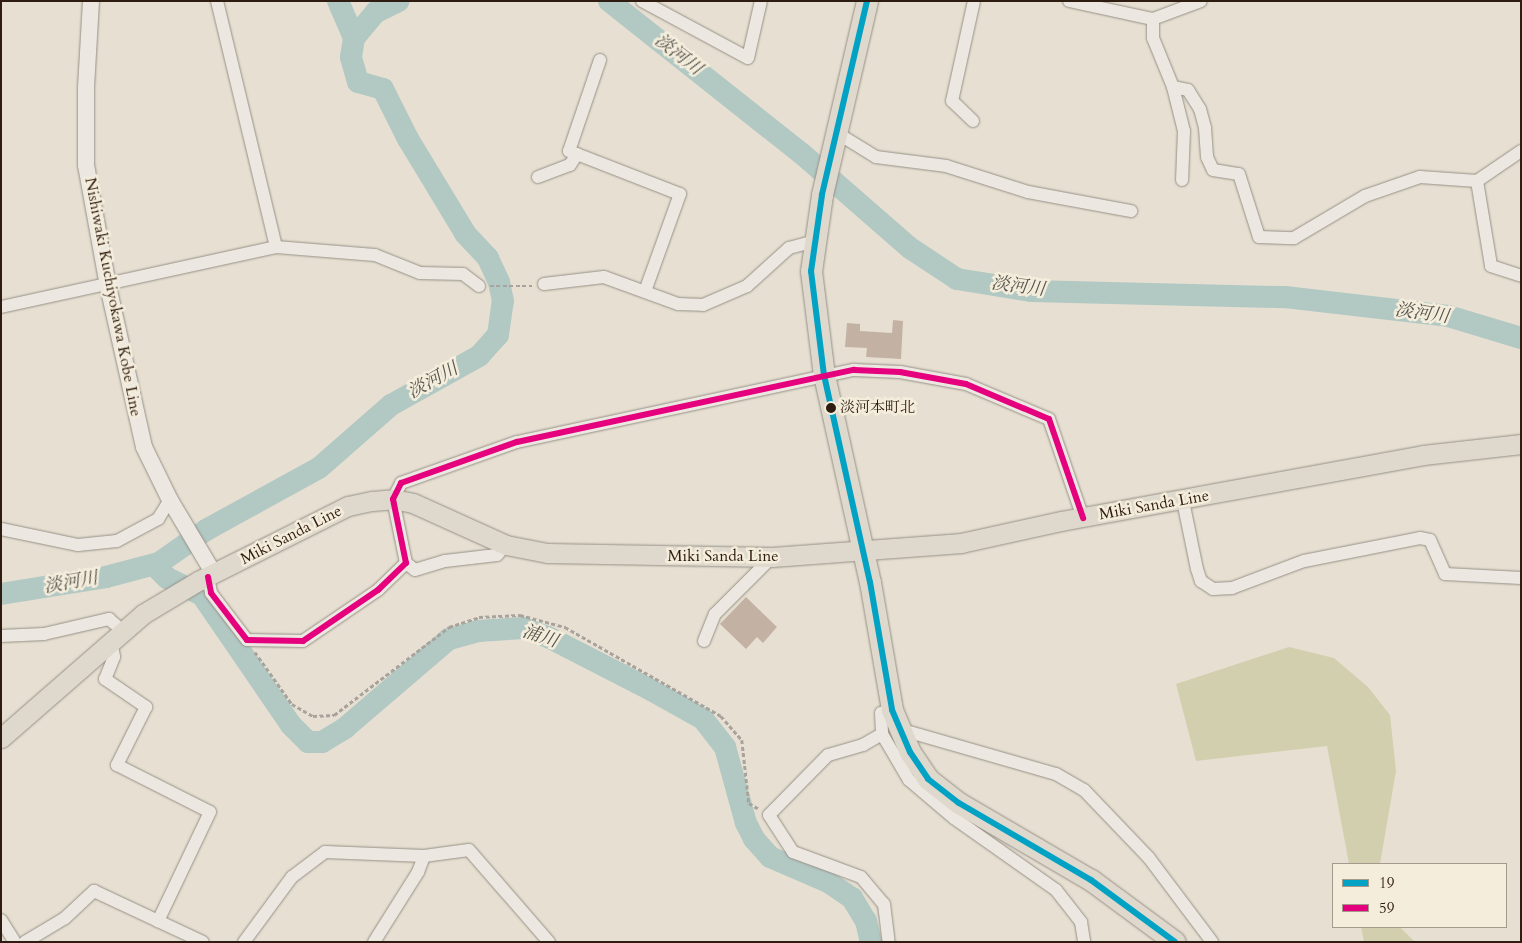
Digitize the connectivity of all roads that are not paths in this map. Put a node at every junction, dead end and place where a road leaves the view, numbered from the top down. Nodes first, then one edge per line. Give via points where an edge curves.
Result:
1 (90, 1) edge
2 (217, 1) edge
3 (642, 1) edge
4 (761, 1) edge
5 (867, 1) edge
6 (974, 1) edge
7 (1069, 1) edge
8 (1201, 1) edge
9 (1153, 19) junction
10 (600, 60) dead end
11 (1173, 87) junction
12 (973, 121) dead end
13 (836, 135) junction
14 (1521, 151) edge
15 (577, 154) junction
16 (538, 177) dead end
17 (1182, 180) dead end
18 (1477, 181) junction
19 (1131, 211) dead end
20 (815, 241) junction
21 (276, 247) junction
22 (1521, 276) edge
23 (544, 284) road end
24 (108, 286) junction
25 (478, 286) road end
26 (645, 291) junction
27 (1, 307) edge
28 (824, 375) junction
29 (1521, 444) edge
30 (393, 499) junction
31 (1183, 501) junction
32 (174, 507) junction
33 (1083, 518) junction
34 (1, 529) edge
35 (506, 545) junction
36 (861, 550) junction
37 (772, 557) junction
38 (406, 563) junction
39 (207, 574) junction
40 (1521, 578) edge
41 (1, 636) edge
42 (117, 636) junction
43 (704, 641) dead end
44 (891, 724) junction
45 (1, 738) edge
46 (424, 856) junction
47 (1, 920) edge
48 (158, 921) junction
49 (15, 942) edge
50 (25, 942) edge
51 (203, 942) edge
52 (244, 942) edge
53 (374, 942) edge
54 (548, 942) edge
55 (889, 942) edge
56 (1084, 942) edge
57 (1175, 942) edge
58 (1212, 942) edge

1 - 24 main road, Nishiwaki Kuchiyokawa Kobe Line via 86,166
2 - 21 street
3 - 4 street via 748,58
5 - 13 highway
6 - 12 street via 952,101
7 - 9 street
8 - 9 street
9 - 11 street via 1153,38
10 - 15 street via 569,151
11 - 17 street via 1184,131
11 - 18 street via 1188,90 1200,109 1207,157 1213,170 1239,174 1258,237 1294,238 1365,196 1420,177
13 - 19 street via 876,157 946,166 1028,192
13 - 20 highway
14 - 18 street
15 - 16 street via 570,165
15 - 26 street via 680,194
18 - 22 street via 1491,266
20 - 26 street via 790,248 747,286 703,305 678,304
20 - 28 highway via 811,271
21 - 24 street
21 - 25 street via 375,255 420,273 463,274
23 - 26 street via 604,277
24 - 27 street
24 - 32 main road, Nishiwaki Kuchiyokawa Kobe Line via 144,447
28 - 30 street via 517,442 402,483
28 - 33 street via 854,370 900,372 966,384 1049,419
28 - 36 highway
29 - 31 main road, Miki Sanda Line via 1423,455
30 - 35 main road, Miki Sanda Line via 433,511
30 - 38 street
30 - 39 main road, Miki Sanda Line via 348,506
31 - 33 main road, Miki Sanda Line
31 - 40 street via 1197,570 1201,580 1212,589 1232,588 1304,562 1420,538 1430,540 1445,574
32 - 34 street via 116,541 78,545
32 - 39 main road, Nishiwaki Kuchiyokawa Kobe Line
33 - 36 main road, Miki Sanda Line via 962,543
35 - 37 main road, Miki Sanda Line via 547,553
35 - 38 street via 497,555 445,561 415,570
36 - 37 main road, Miki Sanda Line
36 - 44 highway via 870,582
37 - 43 street via 715,614
38 - 39 street via 378,590 303,641 247,640 211,593
39 - 42 main road, Miki Sanda Line
41 - 42 street via 44,634 109,619
42 - 45 main road, Miki Sanda Line
42 - 48 street via 114,657 105,679 146,707 117,765 210,812
44 - 55 street via 864,745 828,755 769,815 793,852 861,877 884,904
44 - 56 street via 909,780 954,818 1056,890 1081,922
44 - 57 highway via 928,779 959,803 1091,880
44 - 58 street via 1056,774 1084,790 1149,858
46 - 52 street via 325,852 292,877
46 - 53 street via 418,872
46 - 54 street via 469,850
47 - 49 street
48 - 50 street via 94,891 65,918
48 - 51 street

